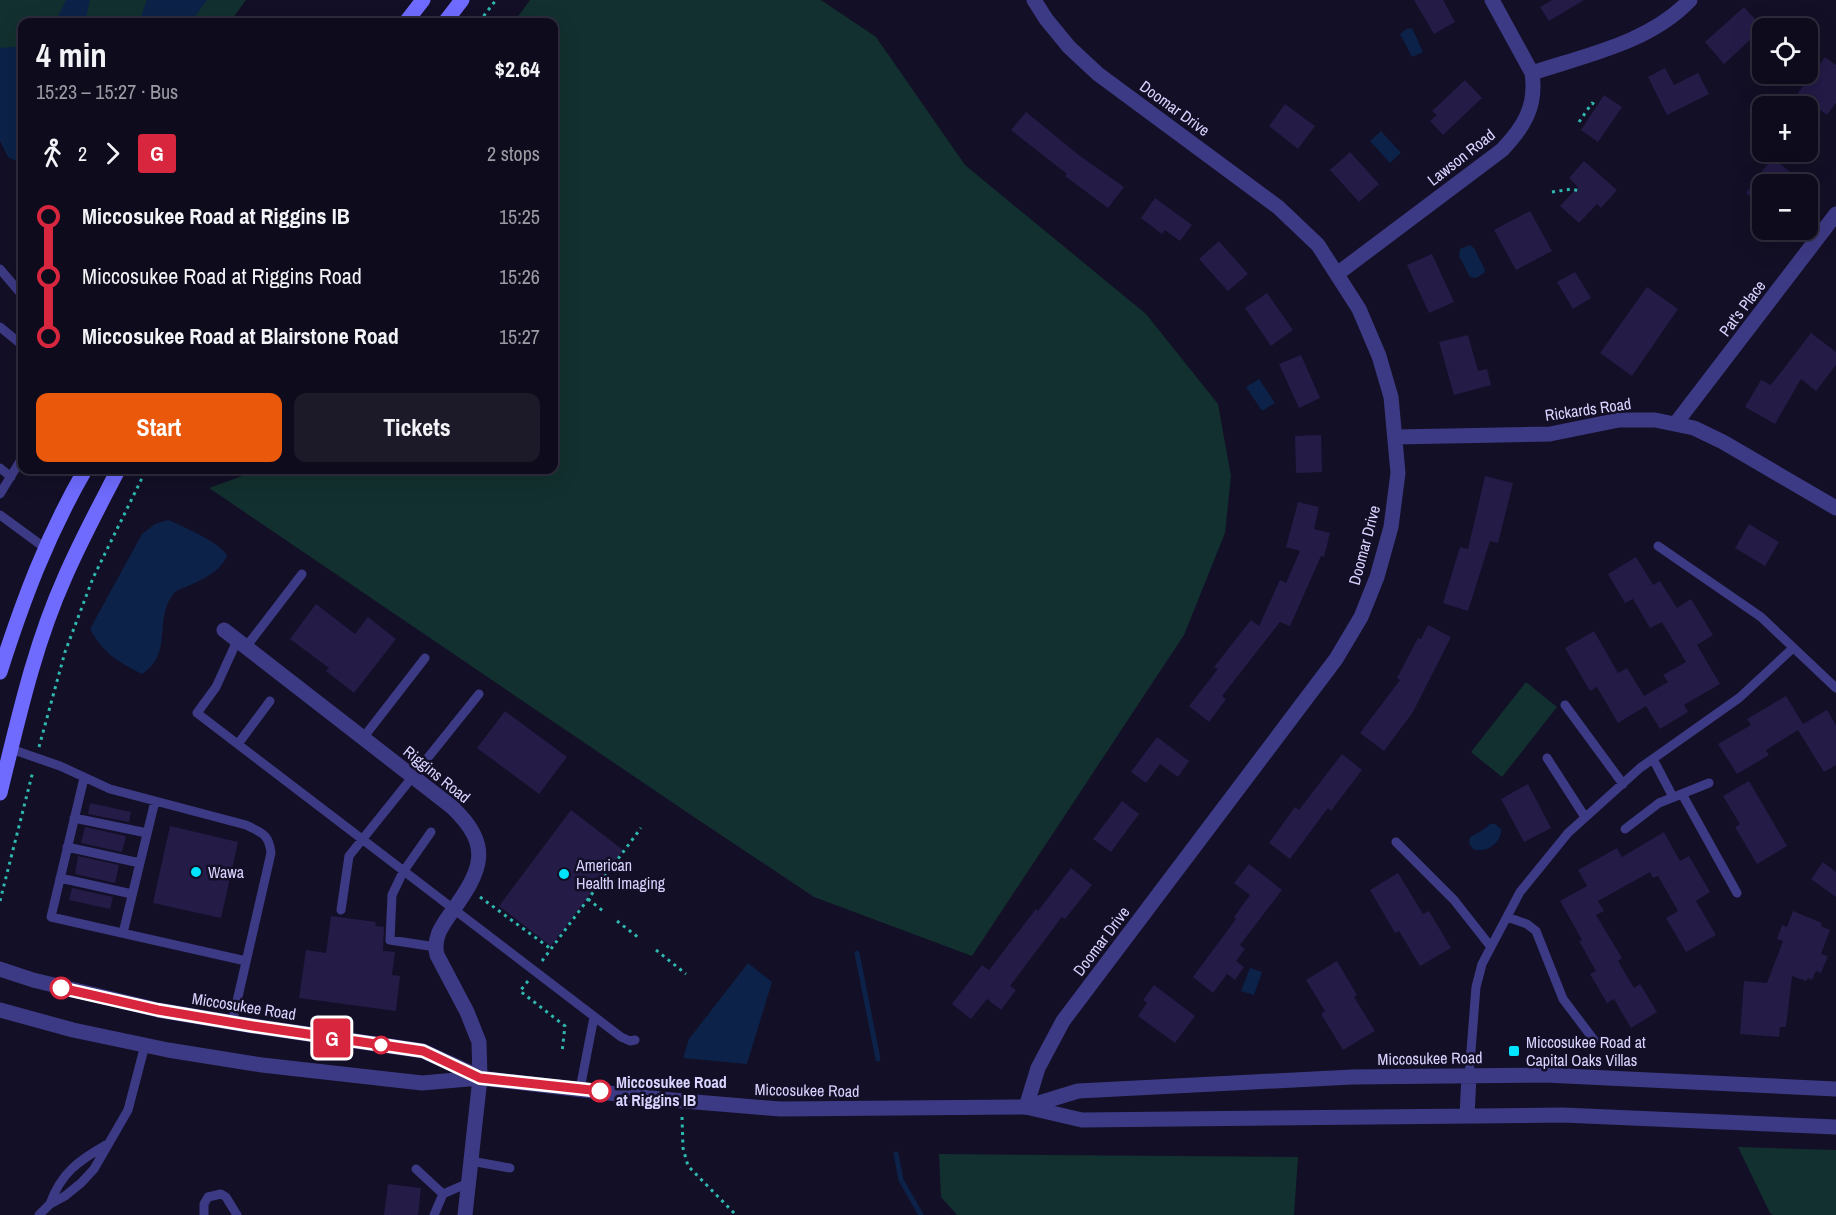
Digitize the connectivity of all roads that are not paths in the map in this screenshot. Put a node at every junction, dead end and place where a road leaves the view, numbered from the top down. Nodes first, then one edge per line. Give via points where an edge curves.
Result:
1 (423, 0) edge
2 (462, 0) edge
3 (1034, 0) edge
4 (1492, 0) edge
5 (1690, 0) edge
6 (409, 18) edge
7 (448, 18) edge
8 (1532, 74) junction
9 (1836, 214) edge
10 (0, 269) edge
11 (1337, 274) junction
12 (18, 290) edge
13 (0, 327) edge
14 (18, 342) edge
15 (1676, 423) junction
16 (1396, 437) junction
17 (18, 465) edge
18 (0, 468) edge
19 (83, 474) edge
20 (116, 474) edge
21 (11, 477) junction
22 (0, 494) edge
23 (1836, 508) edge
24 (0, 515) edge
25 (1658, 546) dead end
26 (45, 548) junction
27 (302, 574) dead end
28 (224, 630) dead end
29 (242, 644) junction
30 (1793, 648) junction
31 (425, 658) dead end
32 (0, 672) edge
33 (1836, 688) edge
34 (479, 694) dead end
35 (270, 701) dead end
36 (1565, 705) dead end
37 (363, 738) junction
38 (238, 744) junction
39 (11, 749) junction
40 (1548, 758) dead end
41 (1653, 759) junction
42 (412, 776) junction
43 (84, 778) junction
44 (1709, 783) dead end
45 (1623, 784) junction
46 (0, 793) edge
47 (1678, 795) junction
48 (155, 801) junction
49 (1585, 817) junction
50 (74, 818) junction
51 (1625, 829) dead end
52 (431, 832) dead end
53 (147, 833) junction
54 (362, 840) junction
55 (1396, 842) dead end
56 (67, 847) junction
57 (140, 862) junction
58 (403, 872) junction
59 (60, 878) junction
60 (1737, 893) dead end
61 (132, 894) junction
62 (340, 910) dead end
63 (453, 910) junction
64 (1507, 917) junction
65 (123, 933) junction
66 (435, 947) junction
67 (1491, 947) junction
68 (246, 961) junction
69 (0, 969) edge
70 (0, 1010) edge
71 (594, 1017) junction
72 (232, 1023) junction
73 (635, 1040) dead end
74 (1594, 1040) dead end
75 (145, 1045) junction
76 (1469, 1076) junction
77 (480, 1078) junction
78 (580, 1089) junction
79 (1836, 1089) edge
80 (1026, 1107) junction
81 (1467, 1115) junction
82 (1836, 1127) edge
83 (106, 1145) junction
84 (471, 1161) junction
85 (510, 1168) dead end
86 (416, 1169) dead end
87 (468, 1183) junction
88 (443, 1194) junction
89 (50, 1204) junction
90 (39, 1215) edge
91 (204, 1215) edge
92 (237, 1215) edge
93 (434, 1215) edge
94 (465, 1215) edge

1 - 6 main road
2 - 7 main road
3 - 11 street, Doomar Drive via 1070,47 1098,74 1278,207 1318,245
4 - 8 street
5 - 8 street via 1663,24 1632,39
8 - 11 street, Lawson Road via 1532,100 1518,134
9 - 15 street, Pat's Place
10 - 12 lane
11 - 16 street, Doomar Drive via 1359,309 1379,356 1391,397
13 - 14 lane
15 - 16 street, Rickards Road via 1619,420 1550,434
15 - 23 street, Rickards Road via 1723,442
16 - 80 street, Doomar Drive via 1398,473 1391,527 1361,617 1336,659 1063,1021 1038,1068
17 - 21 lane
18 - 21 lane
19 - 26 main road
20 - 39 main road via 65,578 23,698
21 - 22 lane
24 - 26 lane
25 - 30 lane via 1761,618
26 - 32 main road via 19,610
27 - 29 lane
28 - 29 street, Riggins Road
29 - 37 street, Riggins Road
29 - 38 lane via 197,713
30 - 33 lane
30 - 41 lane via 1739,698
31 - 37 lane
34 - 42 lane
35 - 38 lane
36 - 45 lane
37 - 42 street, Riggins Road
38 - 54 lane
39 - 43 lane
39 - 46 main road
40 - 49 lane
41 - 45 lane
41 - 47 lane
42 - 54 lane
42 - 63 street, Riggins Road via 463,818 478,845 476,874
43 - 48 lane
43 - 50 lane
44 - 47 lane
45 - 49 lane
47 - 51 lane via 1659,803
47 - 60 lane
48 - 53 lane
48 - 68 lane via 246,825 265,834 270,842 271,853
49 - 64 lane via 1520,892
50 - 53 lane
50 - 56 lane
52 - 58 lane
53 - 57 lane
54 - 58 lane
54 - 62 lane via 349,856
55 - 67 lane via 1454,900
56 - 57 lane
56 - 59 lane
57 - 61 lane
58 - 63 lane
58 - 66 lane via 392,895 390,940
59 - 61 lane
59 - 65 lane via 51,917
61 - 65 lane
63 - 66 street, Riggins Road via 441,927
63 - 71 lane
64 - 67 lane
64 - 74 lane via 1536,931 1563,999
65 - 68 lane
66 - 77 street via 479,1042
67 - 76 lane via 1476,987
68 - 72 lane
69 - 72 street, Miccosukee Road via 106,999
70 - 75 street, Miccosukee Road
71 - 73 lane via 621,1037
71 - 78 lane
72 - 77 street, Miccosukee Road via 423,1051
75 - 77 street, Miccosukee Road via 262,1065 422,1083
75 - 83 lane via 128,1110
76 - 79 street, Miccosukee Road via 1545,1075
76 - 80 street, Miccosukee Road via 1352,1077 1078,1091
76 - 81 street
77 - 78 street, Miccosukee Road
77 - 84 street
78 - 80 street, Miccosukee Road via 780,1109
80 - 81 street, Miccosukee Road via 1082,1120
81 - 82 street, Miccosukee Road via 1563,1115
83 - 89 lane via 94,1169 81,1183
83 - 89 lane via 82,1159 56,1187
84 - 85 lane
84 - 87 street
86 - 88 lane
87 - 88 lane
87 - 94 street
88 - 93 lane
89 - 90 lane
91 - 92 lane via 208,1197 221,1194

